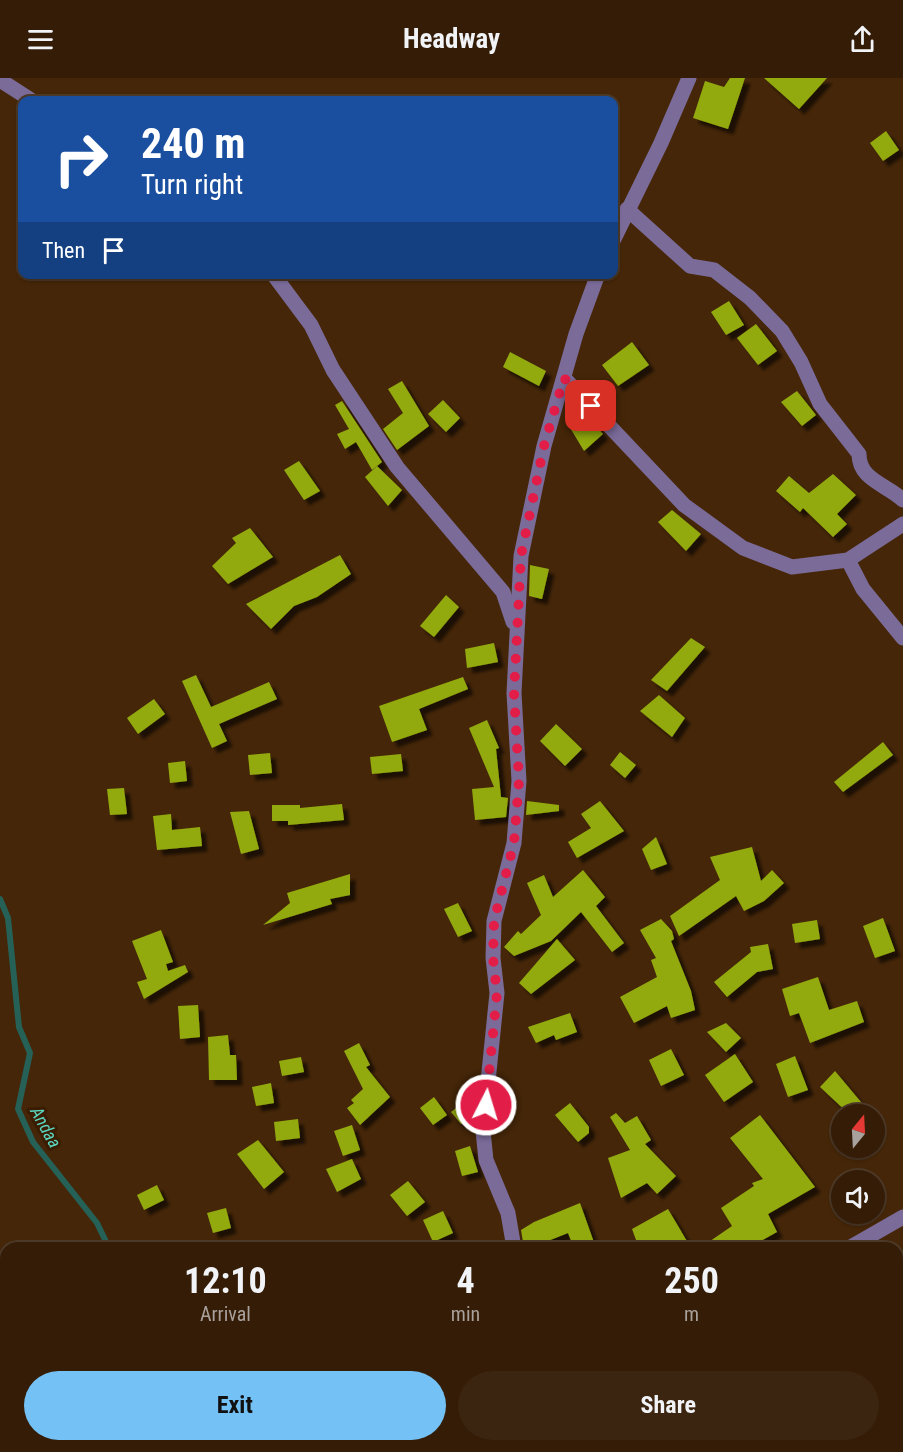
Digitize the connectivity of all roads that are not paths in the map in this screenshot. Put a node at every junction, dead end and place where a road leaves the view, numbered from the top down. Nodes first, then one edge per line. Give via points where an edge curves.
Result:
1 (689, 78) edge
2 (0, 80) edge
3 (25, 96) edge
4 (627, 209) junction
5 (618, 230) edge
6 (277, 279) edge
7 (596, 279) edge
8 (564, 378) junction
9 (903, 500) edge
10 (903, 524) edge
11 (848, 560) junction
12 (515, 628) junction
13 (903, 638) edge
14 (903, 1217) edge
15 (513, 1242) edge
16 (859, 1242) edge

1 - 4 street via 662,143
2 - 3 street
4 - 5 street
4 - 9 street via 690,266 714,270 750,298 782,331 820,404 859,454 863,473
6 - 12 street via 311,325 333,370 397,467 503,592
7 - 8 street
8 - 11 street via 684,505 743,548 792,567
8 - 12 street via 544,446 521,556
10 - 11 street
11 - 13 street via 863,589
12 - 15 street via 519,781 514,843 494,921 497,993 483,1131 486,1160 508,1213
14 - 16 street

